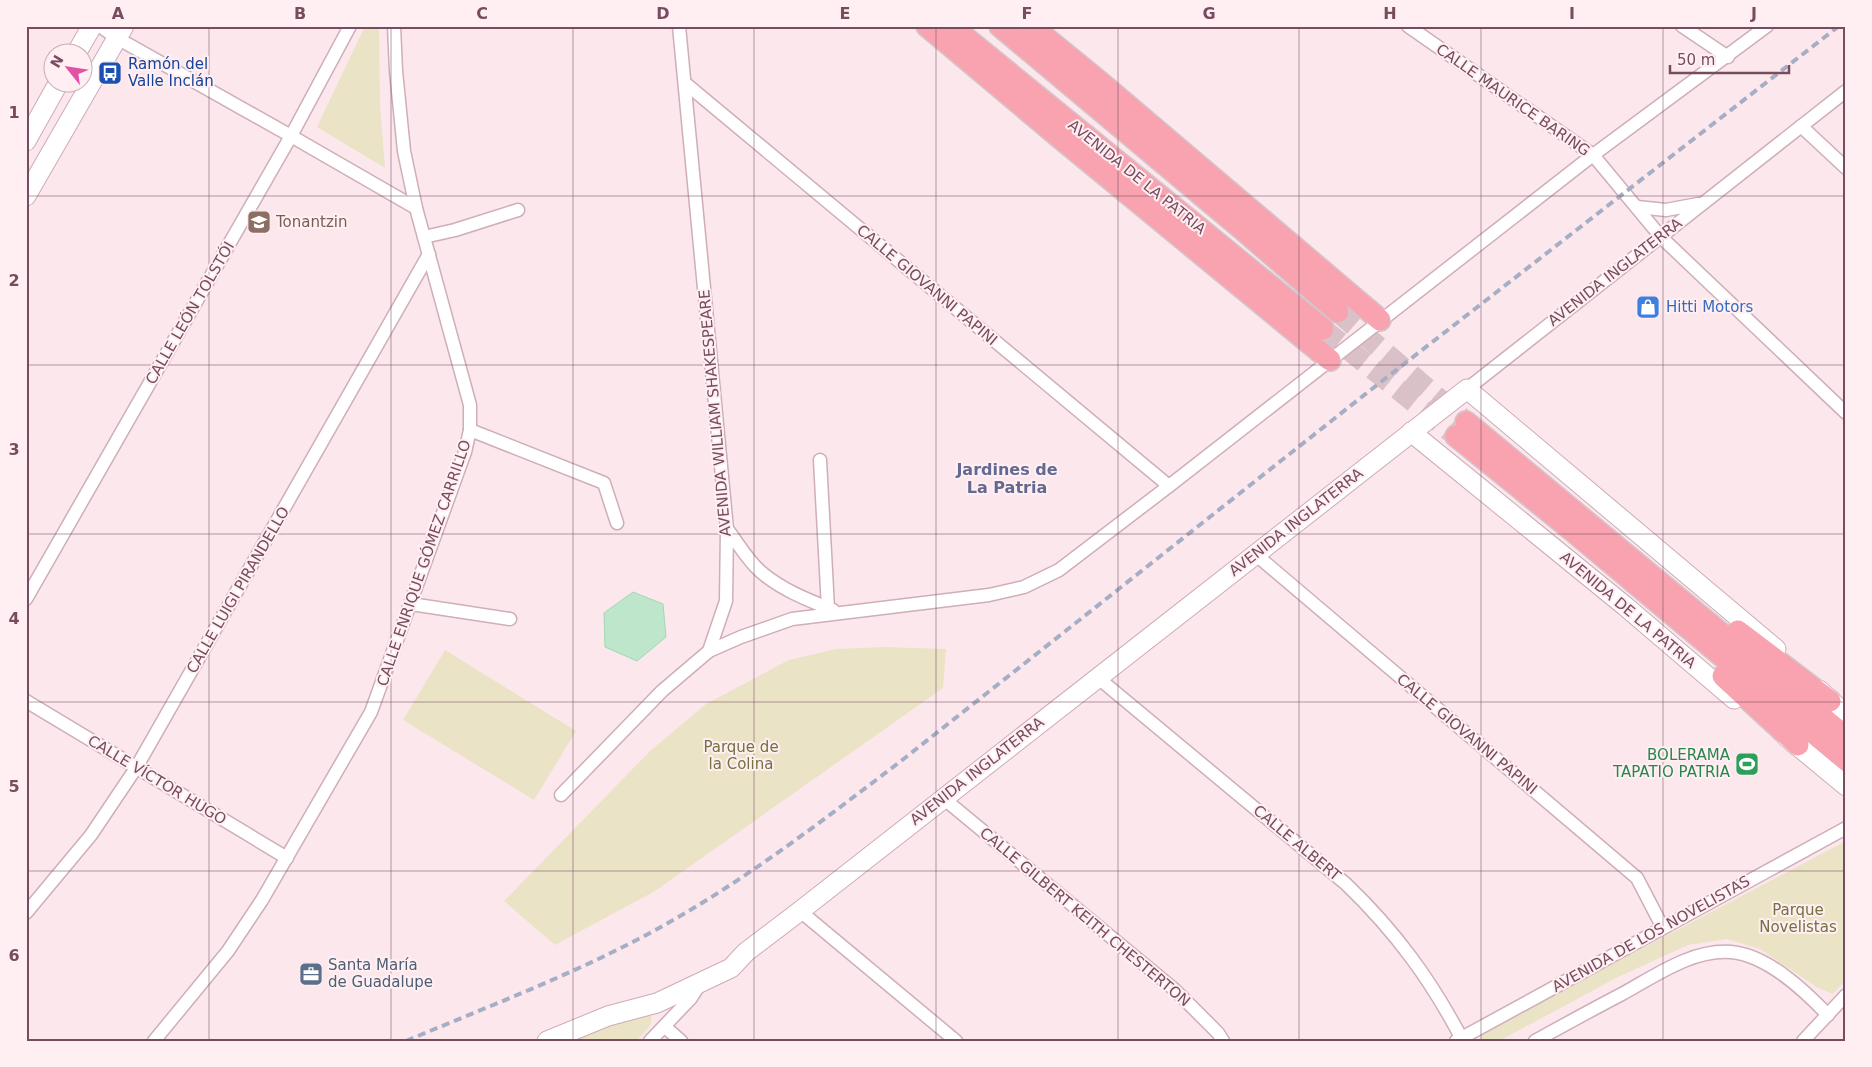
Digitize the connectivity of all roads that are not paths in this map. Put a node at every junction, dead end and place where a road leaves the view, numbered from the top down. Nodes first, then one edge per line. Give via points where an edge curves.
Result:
1 (92, 26) edge
2 (100, 26) edge
3 (350, 26) edge
4 (394, 26) edge
5 (679, 26) edge
6 (927, 26) edge
7 (951, 26) edge
8 (1000, 26) edge
9 (1031, 26) edge
10 (1408, 26) edge
11 (1682, 26) edge
12 (1767, 26) edge
13 (121, 32) edge
14 (82, 42) edge
15 (1728, 57) junction
16 (685, 83) junction
17 (1846, 91) edge
18 (54, 92) edge
19 (1801, 126) junction
20 (291, 136) junction
21 (26, 141) edge
22 (1592, 155) junction
23 (1846, 168) edge
24 (26, 196) edge
25 (1703, 203) junction
26 (1637, 207) junction
27 (416, 208) junction
28 (518, 210) dead end
29 (424, 237) junction
30 (1661, 237) junction
31 (429, 254) junction
32 (1338, 312) tunnel mouth
33 (1380, 320) junction
34 (1323, 329) tunnel mouth
35 (1330, 360) junction
36 (1467, 388) junction
37 (1846, 413) edge
38 (1461, 429) tunnel mouth
39 (470, 430) junction
40 (1411, 432) junction
41 (820, 460) dead end
42 (1169, 486) junction
43 (1549, 501) junction
44 (617, 523) dead end
45 (727, 529) junction
46 (1255, 554) junction
47 (748, 558) junction
48 (725, 570) junction
49 (26, 598) edge
50 (411, 604) junction
51 (828, 608) junction
52 (842, 614) junction
53 (510, 619) dead end
54 (709, 651) junction
55 (1097, 677) junction
56 (26, 701) edge
57 (1830, 701) junction
58 (1846, 715) edge
59 (1846, 737) edge
60 (1798, 745) junction
61 (1846, 760) edge
62 (136, 768) junction
63 (1846, 786) edge
64 (561, 795) dead end
65 (943, 798) junction
66 (1846, 828) edge
67 (287, 858) junction
68 (800, 911) junction
69 (26, 913) edge
70 (1663, 928) junction
71 (746, 952) junction
72 (700, 984) junction
73 (1846, 995) edge
74 (1828, 1015) junction
75 (608, 1016) junction
76 (665, 1027) junction
77 (1460, 1040) edge
78 (154, 1041) edge
79 (547, 1041) edge
80 (650, 1041) edge
81 (682, 1041) edge
82 (956, 1041) edge
83 (1223, 1041) edge
84 (1535, 1041) edge
85 (1803, 1041) edge

1 - 14 street
2 - 13 street
3 - 20 street, CALLE LEÓN TOLSTÓI
4 - 27 street, CALLE ENRIQUE GÓMEZ CARRILLO via 404,151
5 - 16 street, AVENIDA WILLIAM SHAKESPEARE
6 - 35 main road
7 - 34 main road, AVENIDA DE LA PATRIA
8 - 32 main road, AVENIDA DE LA PATRIA
9 - 33 main road
10 - 22 street, CALLE MAURICE BARING
11 - 15 street
12 - 15 street
13 - 20 street
13 - 24 street
15 - 22 street
16 - 42 street, CALLE GIOVANNI PAPINI
16 - 45 street, AVENIDA WILLIAM SHAKESPEARE
17 - 19 street, AVENIDA INGLATERRA
18 - 21 street
19 - 23 street
19 - 25 street, AVENIDA INGLATERRA
20 - 27 street
20 - 49 street, CALLE LEÓN TOLSTÓI
22 - 26 street, CALLE MAURICE BARING
22 - 33 street
25 - 26 street via 1666,210
25 - 30 street, AVENIDA INGLATERRA
26 - 30 street, CALLE MAURICE BARING
27 - 29 street, CALLE ENRIQUE GÓMEZ CARRILLO
28 - 29 street
29 - 31 street, CALLE ENRIQUE GÓMEZ CARRILLO
30 - 36 street, AVENIDA INGLATERRA
30 - 37 street, CALLE MAURICE BARING
31 - 39 street, CALLE ENRIQUE GÓMEZ CARRILLO via 470,405
31 - 62 street, CALLE LUIGI PIRANDELLO
33 - 35 street
35 - 42 street
36 - 40 street, AVENIDA INGLATERRA
36 - 57 street via 1766,640
38 - 43 main road, AVENIDA DE LA PATRIA
39 - 44 street via 604,483
39 - 50 street, CALLE ENRIQUE GÓMEZ CARRILLO
40 - 46 street, AVENIDA INGLATERRA
40 - 60 street, AVENIDA DE LA PATRIA via 1738,702
41 - 51 street
42 - 52 street via 1059,570 1024,587 989,596
43 - 57 main road via 1762,649
43 - 59 main road, AVENIDA DE LA PATRIA
43 - 60 main road via 1593,563 1740,690
43 - 61 main road, AVENIDA DE LA PATRIA
45 - 47 street
45 - 48 street, AVENIDA WILLIAM SHAKESPEARE
46 - 55 street, AVENIDA INGLATERRA
46 - 70 street, CALLE GIOVANNI PAPINI via 1636,878
47 - 48 street via 738,554 731,556
47 - 51 street via 775,583
48 - 54 street, AVENIDA WILLIAM SHAKESPEARE via 726,601
50 - 53 street
50 - 67 street, CALLE ENRIQUE GÓMEZ CARRILLO via 371,712
51 - 52 street
52 - 54 street via 792,620
54 - 64 street via 662,691
55 - 65 street, AVENIDA INGLATERRA
55 - 77 street, CALLE ALBERT via 1376,912 1433,988
56 - 62 street, CALLE VÍCTOR HUGO
57 - 58 street
60 - 63 street, AVENIDA DE LA PATRIA
62 - 67 street, CALLE VÍCTOR HUGO
62 - 69 street, CALLE LUIGI PIRANDELLO via 91,835
65 - 68 street, AVENIDA INGLATERRA
65 - 83 street, CALLE GILBERT KEITH CHESTERTON via 1175,990
66 - 70 street, AVENIDA DE LOS NOVELISTAS
67 - 78 street, CALLE ENRIQUE GÓMEZ CARRILLO via 228,951
68 - 71 street, AVENIDA INGLATERRA
68 - 82 street
70 - 77 street, AVENIDA DE LOS NOVELISTAS
71 - 72 street, AVENIDA INGLATERRA via 732,968
71 - 75 street, AVENIDA INGLATERRA via 628,1002
72 - 75 street, AVENIDA INGLATERRA via 657,1002
72 - 76 street
73 - 74 street
74 - 84 street via 1765,962 1745,954 1714,953 1675,965
74 - 85 street
75 - 79 street, AVENIDA INGLATERRA
76 - 80 street
76 - 81 street

